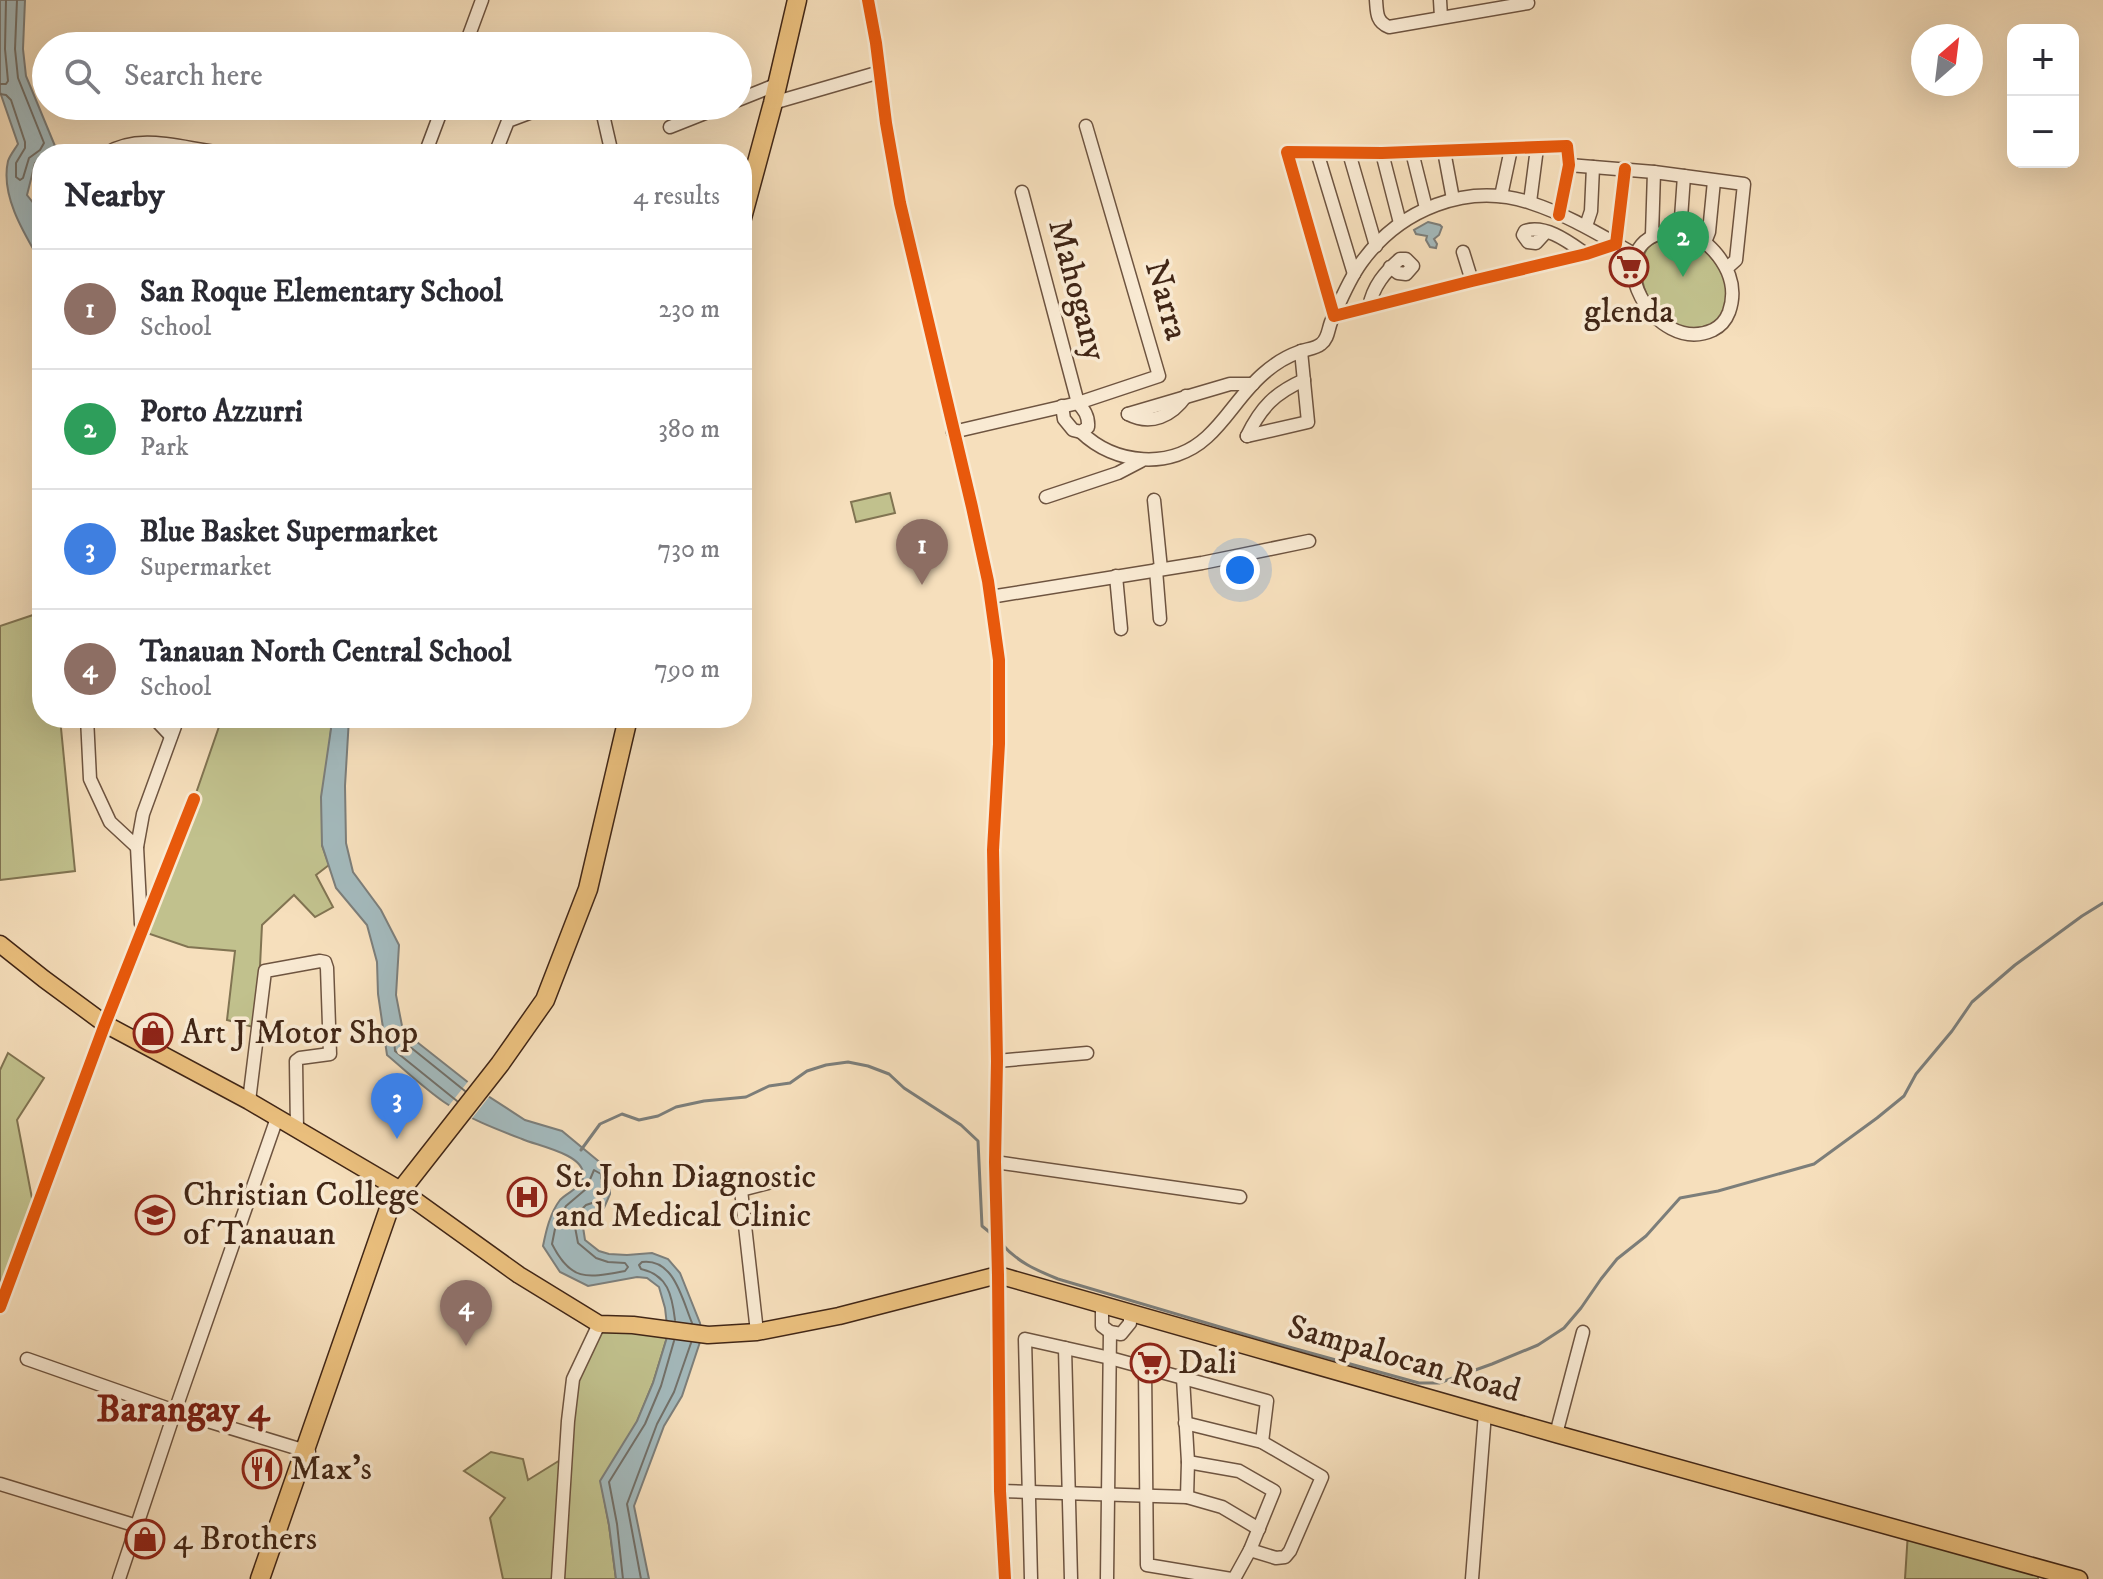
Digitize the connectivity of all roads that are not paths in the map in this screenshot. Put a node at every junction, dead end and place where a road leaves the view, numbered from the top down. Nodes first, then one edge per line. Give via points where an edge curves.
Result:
1 (482, 0) edge
2 (797, 0) edge
3 (868, 0) edge
4 (1376, 0) edge
5 (1440, 0) edge
6 (1527, 0) edge
7 (1441, 17) junction
8 (470, 32) edge
9 (880, 72) junction
10 (776, 94) junction
11 (752, 98) edge
12 (438, 120) edge
13 (511, 120) edge
14 (604, 120) edge
15 (688, 120) edge
16 (1086, 126) dead end
17 (670, 127) dead end
18 (140, 144) edge
19 (169, 144) edge
20 (429, 144) edge
21 (499, 144) edge
22 (610, 144) edge
23 (1537, 148) junction
24 (1511, 149) junction
25 (1444, 151) junction
26 (1317, 152) junction
27 (1412, 152) junction
28 (1349, 153) junction
29 (1382, 153) junction
30 (1569, 165) junction
31 (1593, 167) junction
32 (1625, 169) junction
33 (1654, 172) junction
34 (1684, 176) junction
35 (752, 178) edge
36 (1714, 181) junction
37 (1022, 192) dead end
38 (1501, 196) junction
39 (1453, 199) junction
40 (1530, 202) junction
41 (1426, 208) junction
42 (1559, 215) junction
43 (1400, 223) junction
44 (1586, 226) junction
45 (1546, 232) dead end
46 (1680, 232) junction
47 (1652, 235) junction
48 (1705, 242) junction
49 (1616, 244) junction
50 (1376, 246) junction
51 (1463, 252) dead end
52 (1586, 254) junction
53 (1634, 254) junction
54 (1390, 267) dead end
55 (1727, 268) junction
56 (1354, 274) junction
57 (1472, 281) junction
58 (1369, 307) junction
59 (1334, 316) junction
60 (1301, 351) junction
61 (1304, 380) junction
62 (1253, 384) junction
63 (1186, 396) dead end
64 (1078, 403) junction
65 (1062, 406) junction
66 (1084, 429) junction
67 (953, 432) junction
68 (1141, 461) junction
69 (1046, 497) dead end
70 (1154, 500) dead end
71 (1309, 541) dead end
72 (1158, 570) junction
73 (1116, 576) junction
74 (990, 597) junction
75 (1160, 619) dead end
76 (1121, 629) dead end
77 (87, 728) edge
78 (163, 728) edge
79 (174, 728) edge
80 (626, 728) edge
81 (171, 736) junction
82 (194, 799) dead end
83 (137, 847) junction
84 (141, 931) junction
85 (0, 944) edge
86 (105, 1024) junction
87 (1087, 1053) dead end
88 (997, 1061) junction
89 (249, 1101) junction
90 (277, 1118) junction
91 (297, 1130) junction
92 (995, 1162) junction
93 (768, 1183) dead end
94 (402, 1191) junction
95 (1240, 1197) dead end
96 (998, 1275) junction
97 (1102, 1303) junction
98 (0, 1307) edge
99 (1130, 1311) junction
100 (599, 1324) junction
101 (757, 1332) junction
102 (1110, 1332) junction
103 (1583, 1332) dead end
104 (1065, 1348) junction
105 (1110, 1358) junction
106 (27, 1359) dead end
107 (1145, 1368) junction
108 (1183, 1378) junction
109 (175, 1411) junction
110 (1485, 1413) junction
111 (1185, 1423) junction
112 (1556, 1434) junction
113 (1262, 1442) junction
114 (308, 1452) junction
115 (1188, 1462) junction
116 (0, 1484) edge
117 (1000, 1491) junction
118 (1029, 1491) junction
119 (1069, 1493) junction
120 (1108, 1494) junction
121 (1146, 1494) junction
122 (1187, 1497) junction
123 (137, 1526) junction
124 (1259, 1529) junction
125 (1250, 1550) junction
126 (119, 1579) edge
127 (260, 1579) edge
128 (269, 1579) edge
129 (558, 1579) edge
130 (1005, 1579) edge
131 (1031, 1579) edge
132 (1071, 1579) edge
133 (1107, 1579) edge
134 (1232, 1579) edge
135 (1472, 1579) edge
136 (2079, 1579) edge

1 - 8 street
2 - 10 highway
3 - 9 street
4 - 7 street via 1378,18 1389,27
5 - 7 street
6 - 7 street
9 - 10 street
9 - 67 street via 900,203
10 - 11 street
10 - 35 highway
12 - 20 street
13 - 21 street
14 - 22 street
15 - 17 street
16 - 64 street, Narra via 1159,376
18 - 19 street
23 - 24 street
23 - 30 street via 1567,146
23 - 40 street
24 - 25 street
24 - 38 street
25 - 27 street
25 - 39 street
26 - 28 street
26 - 56 street
26 - 59 street via 1287,152
27 - 29 street
27 - 41 street
28 - 29 street
28 - 50 street
29 - 43 street
30 - 31 street
30 - 42 street
31 - 32 street
31 - 44 street
32 - 33 street
32 - 49 street
33 - 34 street
33 - 47 street
34 - 36 street
34 - 46 street
36 - 48 street
36 - 55 street via 1744,184 1736,260
37 - 64 street, Mahogany
38 - 39 street
38 - 40 street
39 - 41 street
40 - 42 street
41 - 43 street
42 - 44 street
43 - 50 street
44 - 49 street
45 - 52 street
46 - 47 street
46 - 48 street
47 - 53 street
48 - 55 street
49 - 52 street
49 - 53 street
50 - 56 street
51 - 57 street
52 - 57 street
53 - 55 street via 1632,274 1646,307 1675,331 1694,335 1726,321 1733,300
54 - 58 street
56 - 59 street
57 - 58 street
58 - 59 street
59 - 60 street via 1321,344
60 - 61 street
60 - 62 street
61 - 61 street via 1267,404 1247,436 1308,422
62 - 63 street via 1230,384
62 - 68 street via 1219,425 1187,452
64 - 65 street, Narra
64 - 66 street via 1086,412
65 - 66 street via 1069,426
65 - 67 street, Narra
66 - 68 street via 1104,448
67 - 74 street
68 - 69 street
70 - 72 street
71 - 72 street
72 - 73 street
72 - 75 street
73 - 74 street
73 - 76 street
74 - 88 street via 999,660 993,850
77 - 83 street via 90,779 110,822
78 - 81 street
79 - 81 street
80 - 94 highway via 588,889 545,1000
81 - 83 street
82 - 84 street
83 - 84 street
84 - 86 street
85 - 86 main road
86 - 89 main road
86 - 98 street
87 - 88 street
88 - 92 street
89 - 90 main road
89 - 91 street via 265,971 325,962 330,1054 296,1061
90 - 91 main road
90 - 109 street
91 - 94 main road
92 - 95 street
92 - 96 street
93 - 101 street via 741,1190
94 - 100 main road via 519,1275
94 - 114 highway via 391,1203
96 - 97 main road, Sampalocan Road
96 - 101 main road, Sampalocan Road
96 - 117 street
97 - 99 main road, Sampalocan Road
97 - 102 street via 1102,1326
99 - 102 street via 1130,1323 1121,1334
99 - 110 main road, Sampalocan Road
100 - 101 main road, Sampalocan Road via 708,1335
100 - 129 street via 573,1379
102 - 105 street
103 - 112 street
104 - 105 street
104 - 118 street via 1025,1339
104 - 119 street
105 - 107 street
105 - 120 street
106 - 109 street
107 - 108 street
107 - 121 street
108 - 111 street
108 - 113 street via 1267,1401
109 - 114 street
109 - 123 street
110 - 112 main road, Sampalocan Road
110 - 135 street
111 - 113 street
111 - 115 street
112 - 136 main road, Sampalocan Road
113 - 125 street via 1322,1477 1285,1557
114 - 127 highway
114 - 128 highway
115 - 122 street
115 - 124 street via 1239,1471 1274,1491
116 - 123 street
117 - 118 street
117 - 130 street
118 - 119 street
118 - 131 street
119 - 120 street
119 - 132 street
120 - 121 street
120 - 133 street
121 - 122 street
121 - 134 street via 1147,1565
122 - 124 street via 1222,1507
123 - 126 street
124 - 125 street
125 - 134 street

